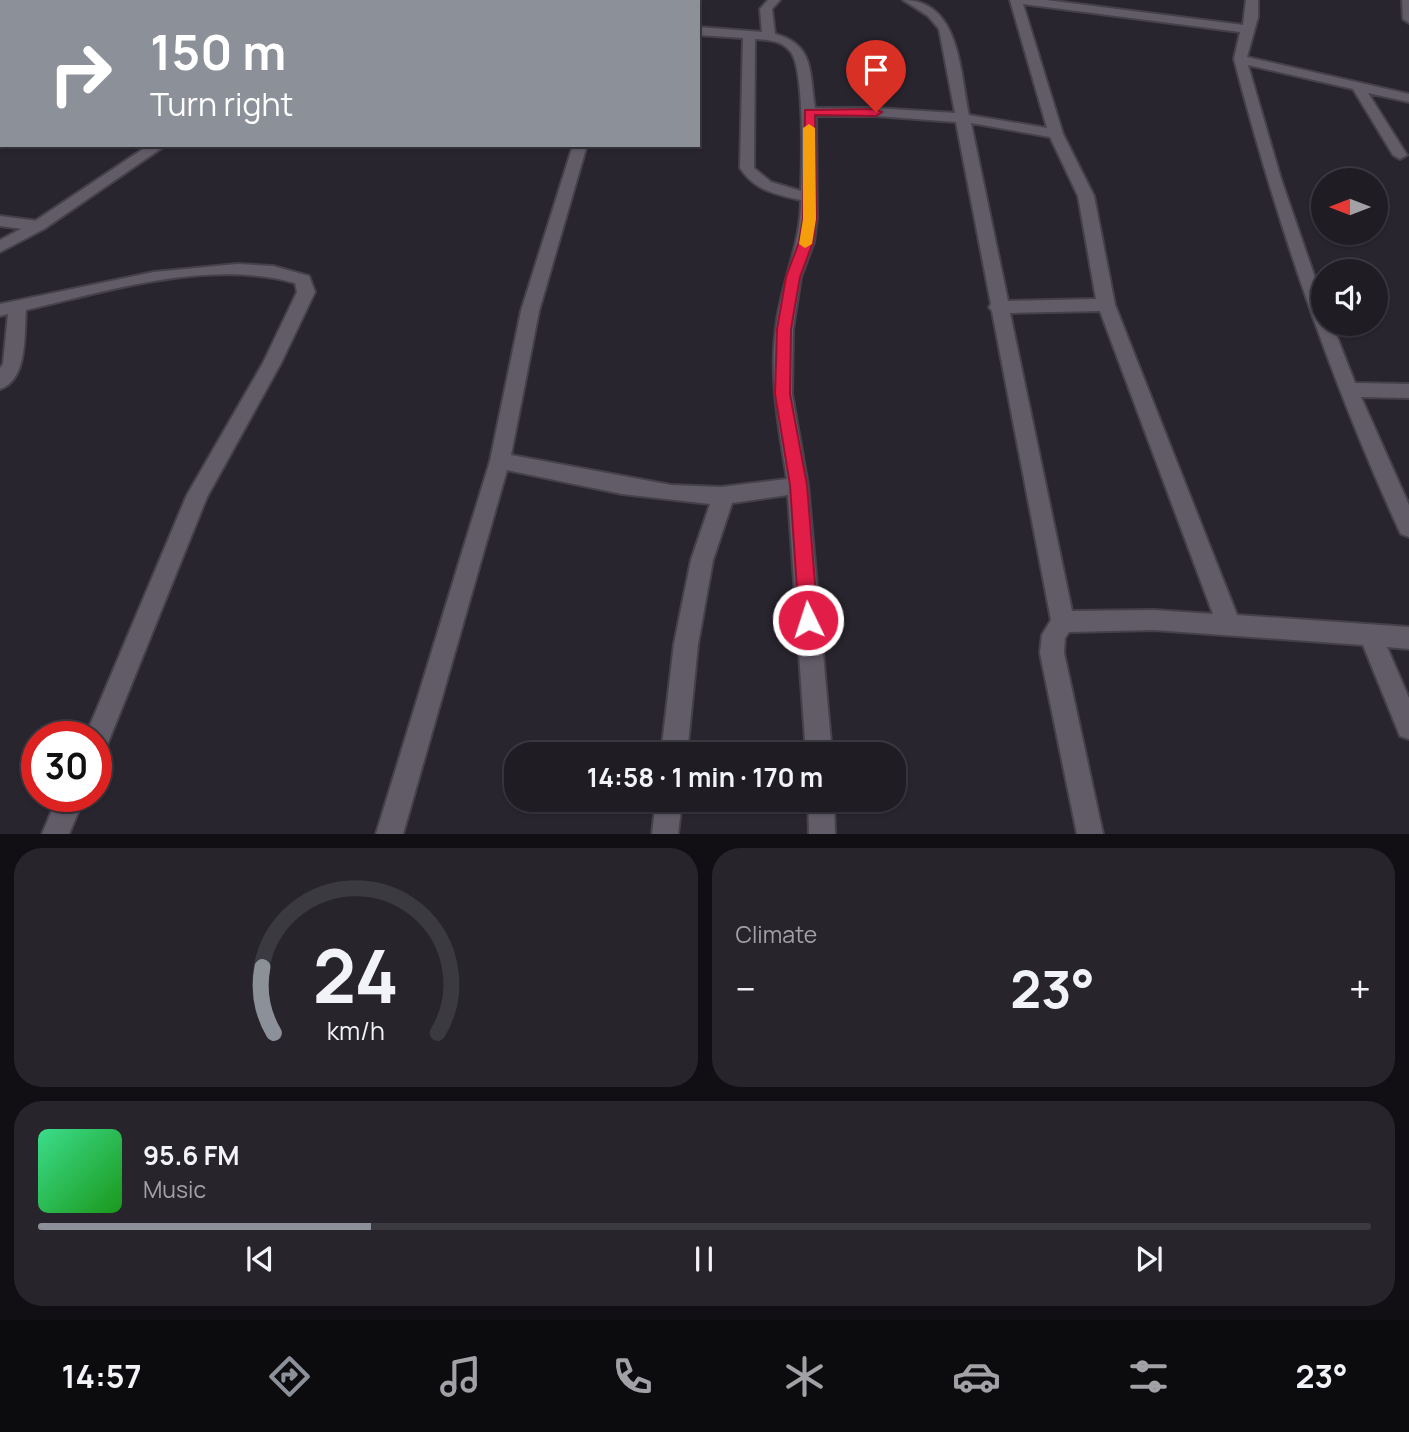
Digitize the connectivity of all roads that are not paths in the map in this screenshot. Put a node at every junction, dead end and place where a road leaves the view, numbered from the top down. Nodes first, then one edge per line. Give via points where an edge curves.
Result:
1 (774, 0) edge
2 (909, 0) edge
3 (1017, 0) edge
4 (1252, 0) edge
5 (1408, 0) edge
6 (1409, 19) edge
7 (1247, 29) junction
8 (700, 31) edge
9 (749, 35) junction
10 (769, 36) junction
11 (1240, 59) junction
12 (1358, 86) junction
13 (1409, 98) edge
14 (809, 112) junction
15 (964, 118) junction
16 (1056, 134) junction
17 (156, 147) edge
18 (579, 147) edge
19 (1400, 155) dead end
20 (809, 197) junction
21 (0, 221) edge
22 (38, 226) junction
23 (0, 247) edge
24 (1106, 305) junction
25 (998, 307) junction
26 (9, 308) edge
27 (0, 382) edge
28 (1350, 390) junction
29 (1409, 391) edge
30 (500, 461) junction
31 (798, 485) junction
32 (724, 494) junction
33 (1409, 528) edge
34 (1063, 622) junction
35 (1229, 625) junction
36 (1370, 635) junction
37 (1409, 638) edge
38 (104, 721) edge
39 (1409, 727) edge
40 (675, 742) edge
41 (818, 742) edge
42 (65, 812) edge
43 (668, 812) edge
44 (821, 812) edge
45 (55, 834) edge
46 (390, 834) edge
47 (665, 834) edge
48 (822, 834) edge
49 (1090, 834) edge

1 - 10 street via 766,9
2 - 15 street via 932,13 945,29
3 - 7 street
3 - 16 street
4 - 7 street via 1254,15
5 - 6 street
7 - 11 street
8 - 9 street
9 - 10 street
9 - 20 street via 747,168 752,179 769,187
10 - 14 street via 787,41 799,52
11 - 12 street
11 - 28 street via 1283,217
12 - 13 street
12 - 19 street
14 - 15 street
14 - 20 street
15 - 16 street
15 - 25 street
16 - 24 street via 1086,196
17 - 22 street
18 - 30 street via 530,311
20 - 31 street via 806,242 793,277 784,329 783,394
21 - 22 street
22 - 23 street
24 - 25 street
24 - 35 street
25 - 34 street
26 - 27 street via 12,365
26 - 38 street via 199,271 285,272 303,280 306,292 272,363 197,495
28 - 29 street
28 - 33 street
30 - 32 street via 646,489
30 - 46 street
31 - 32 street
31 - 41 street
32 - 40 street via 702,561 685,644
34 - 35 street via 1154,620
34 - 49 street via 1054,635 1052,653
35 - 36 street
36 - 37 street
36 - 39 street
42 - 45 street
43 - 47 street
44 - 48 street

